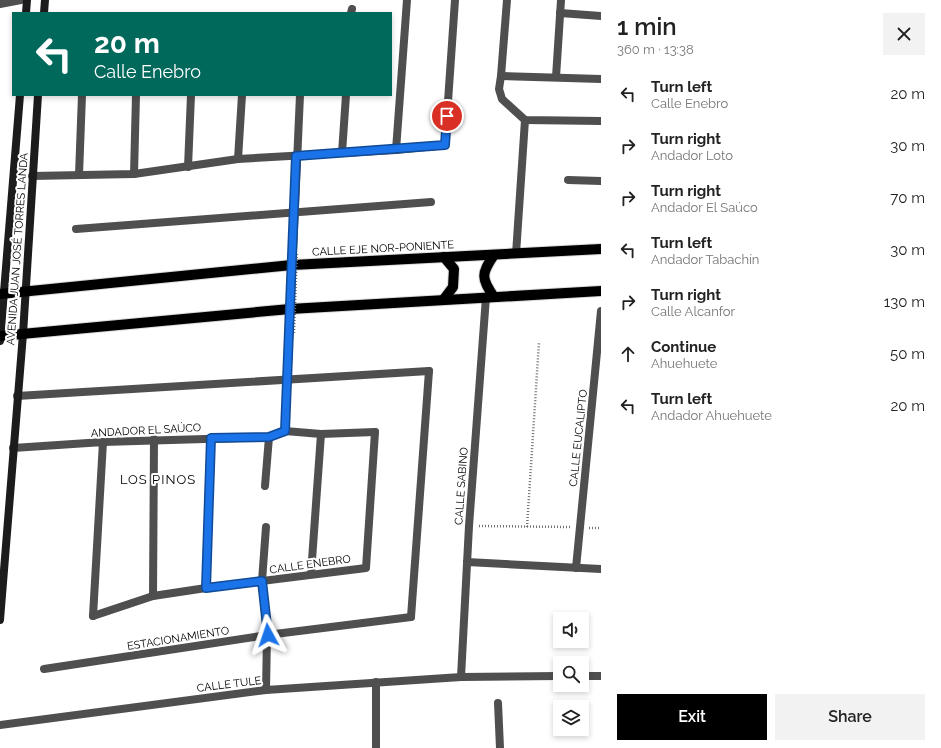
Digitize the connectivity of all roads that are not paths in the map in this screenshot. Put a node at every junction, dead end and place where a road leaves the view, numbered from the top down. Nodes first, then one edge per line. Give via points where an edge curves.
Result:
1 (21, 0) edge
2 (27, 0) edge
3 (45, 0) edge
4 (407, 0) edge
5 (454, 0) edge
6 (507, 0) edge
7 (561, 0) edge
8 (0, 4) edge
9 (26, 12) edge
10 (44, 12) edge
11 (560, 13) junction
12 (601, 16) edge
13 (501, 76) junction
14 (556, 77) junction
15 (601, 79) edge
16 (20, 96) edge
17 (38, 96) edge
18 (82, 96) edge
19 (136, 96) edge
20 (191, 96) edge
21 (242, 96) edge
22 (300, 96) edge
23 (346, 96) edge
24 (525, 120) junction
25 (601, 121) edge
26 (396, 150) junction
27 (342, 153) junction
28 (296, 156) junction
29 (238, 159) junction
30 (188, 167) junction
31 (134, 174) junction
32 (79, 175) junction
33 (32, 176) junction
34 (568, 180) dead end
35 (601, 181) edge
36 (431, 202) dead end
37 (294, 212) junction
38 (76, 229) dead end
39 (601, 249) edge
40 (516, 254) junction
41 (494, 255) junction
42 (444, 257) junction
43 (292, 265) junction
44 (601, 291) edge
45 (26, 292) junction
46 (2, 294) edge
47 (490, 297) junction
48 (444, 299) junction
49 (290, 309) junction
50 (601, 311) edge
51 (23, 334) junction
52 (0, 336) edge
53 (0, 341) edge
54 (288, 380) junction
55 (17, 396) junction
56 (285, 431) junction
57 (321, 434) junction
58 (269, 437) junction
59 (211, 438) junction
60 (154, 439) junction
61 (103, 442) junction
62 (13, 448) junction
63 (265, 486) dead end
64 (266, 527) dead end
65 (467, 562) junction
66 (366, 568) joint
67 (576, 568) junction
68 (601, 569) edge
69 (311, 574) junction
70 (262, 581) junction
71 (206, 588) junction
72 (153, 596) junction
73 (0, 620) edge
74 (268, 635) junction
75 (44, 669) dead end
76 (553, 676) edge
77 (589, 676) edge
78 (601, 676) edge
79 (462, 677) junction
80 (376, 682) junction
81 (266, 690) junction
82 (498, 703) dead end
83 (0, 725) edge
84 (376, 748) edge
85 (500, 748) edge

1 - 8 street
2 - 9 main road
3 - 10 main road
4 - 26 street
5 - 26 street via 445,145
6 - 13 street
7 - 11 street
11 - 12 street
11 - 14 street
13 - 14 street
13 - 24 street via 499,89 502,99
14 - 15 street
16 - 46 main road, AVENIDA JUAN JOSÉ TORRES LANDA
17 - 33 main road, AVENIDA JUAN JOSÉ TORRES LANDA
18 - 32 street
19 - 31 street
20 - 30 street
21 - 29 street
22 - 28 street
23 - 27 street
24 - 25 street
24 - 40 street
26 - 27 street
27 - 28 street
28 - 29 street
28 - 37 street
29 - 30 street
30 - 31 street
31 - 32 street
32 - 33 street
33 - 45 main road, AVENIDA JUAN JOSÉ TORRES LANDA
34 - 35 street
36 - 37 street
37 - 38 street
37 - 43 street
39 - 40 main road, CALLE EJE NOR-PONIENTE
40 - 41 main road, CALLE EJE NOR-PONIENTE
41 - 42 main road, CALLE EJE NOR-PONIENTE
41 - 47 main road via 484,270 484,282
42 - 43 main road, CALLE EJE NOR-PONIENTE
42 - 48 main road via 454,269 453,287
43 - 45 main road, CALLE EJE NOR-PONIENTE
43 - 49 street
44 - 47 main road
45 - 46 main road, CALLE EJE NOR-PONIENTE
45 - 51 main road, AVENIDA JUAN JOSÉ TORRES LANDA
46 - 52 main road, AVENIDA JUAN JOSÉ TORRES LANDA
47 - 48 main road
47 - 65 street, CALLE SABINO
48 - 49 main road
49 - 51 main road
49 - 54 street
50 - 67 street, CALLE EUCALIPTO
51 - 52 main road
51 - 55 main road, AVENIDA JUAN JOSÉ TORRES LANDA
52 - 53 main road, AVENIDA JUAN JOSÉ TORRES LANDA
54 - 55 street
54 - 56 street
54 - 74 street, ESTACIONAMIENTO via 429,371 411,617
55 - 62 main road, AVENIDA JUAN JOSÉ TORRES LANDA
56 - 57 street, ANDADOR EL SAÚCO
56 - 58 street, ANDADOR EL SAÚCO
57 - 66 street, ANDADOR EL SAÚCO via 376,432
57 - 69 street
58 - 59 street, ANDADOR EL SAÚCO
58 - 63 street
59 - 60 street, ANDADOR EL SAÚCO
59 - 71 street
60 - 61 street, ANDADOR EL SAÚCO
60 - 72 street
61 - 62 street, ANDADOR EL SAÚCO
61 - 72 street, CALLE ENEBRO via 93,616
62 - 73 main road, AVENIDA JUAN JOSÉ TORRES LANDA
64 - 70 street
65 - 67 street
65 - 79 street, CALLE SABINO
66 - 69 street, CALLE ENEBRO
67 - 68 street
69 - 70 street, CALLE ENEBRO
70 - 71 street, CALLE ENEBRO
70 - 74 street
71 - 72 street, CALLE ENEBRO
74 - 75 street, ESTACIONAMIENTO
74 - 81 street
76 - 79 street, CALLE TULE
77 - 78 street
79 - 80 street, CALLE TULE
80 - 81 street, CALLE TULE
80 - 84 street
81 - 83 street, CALLE TULE
82 - 85 street

